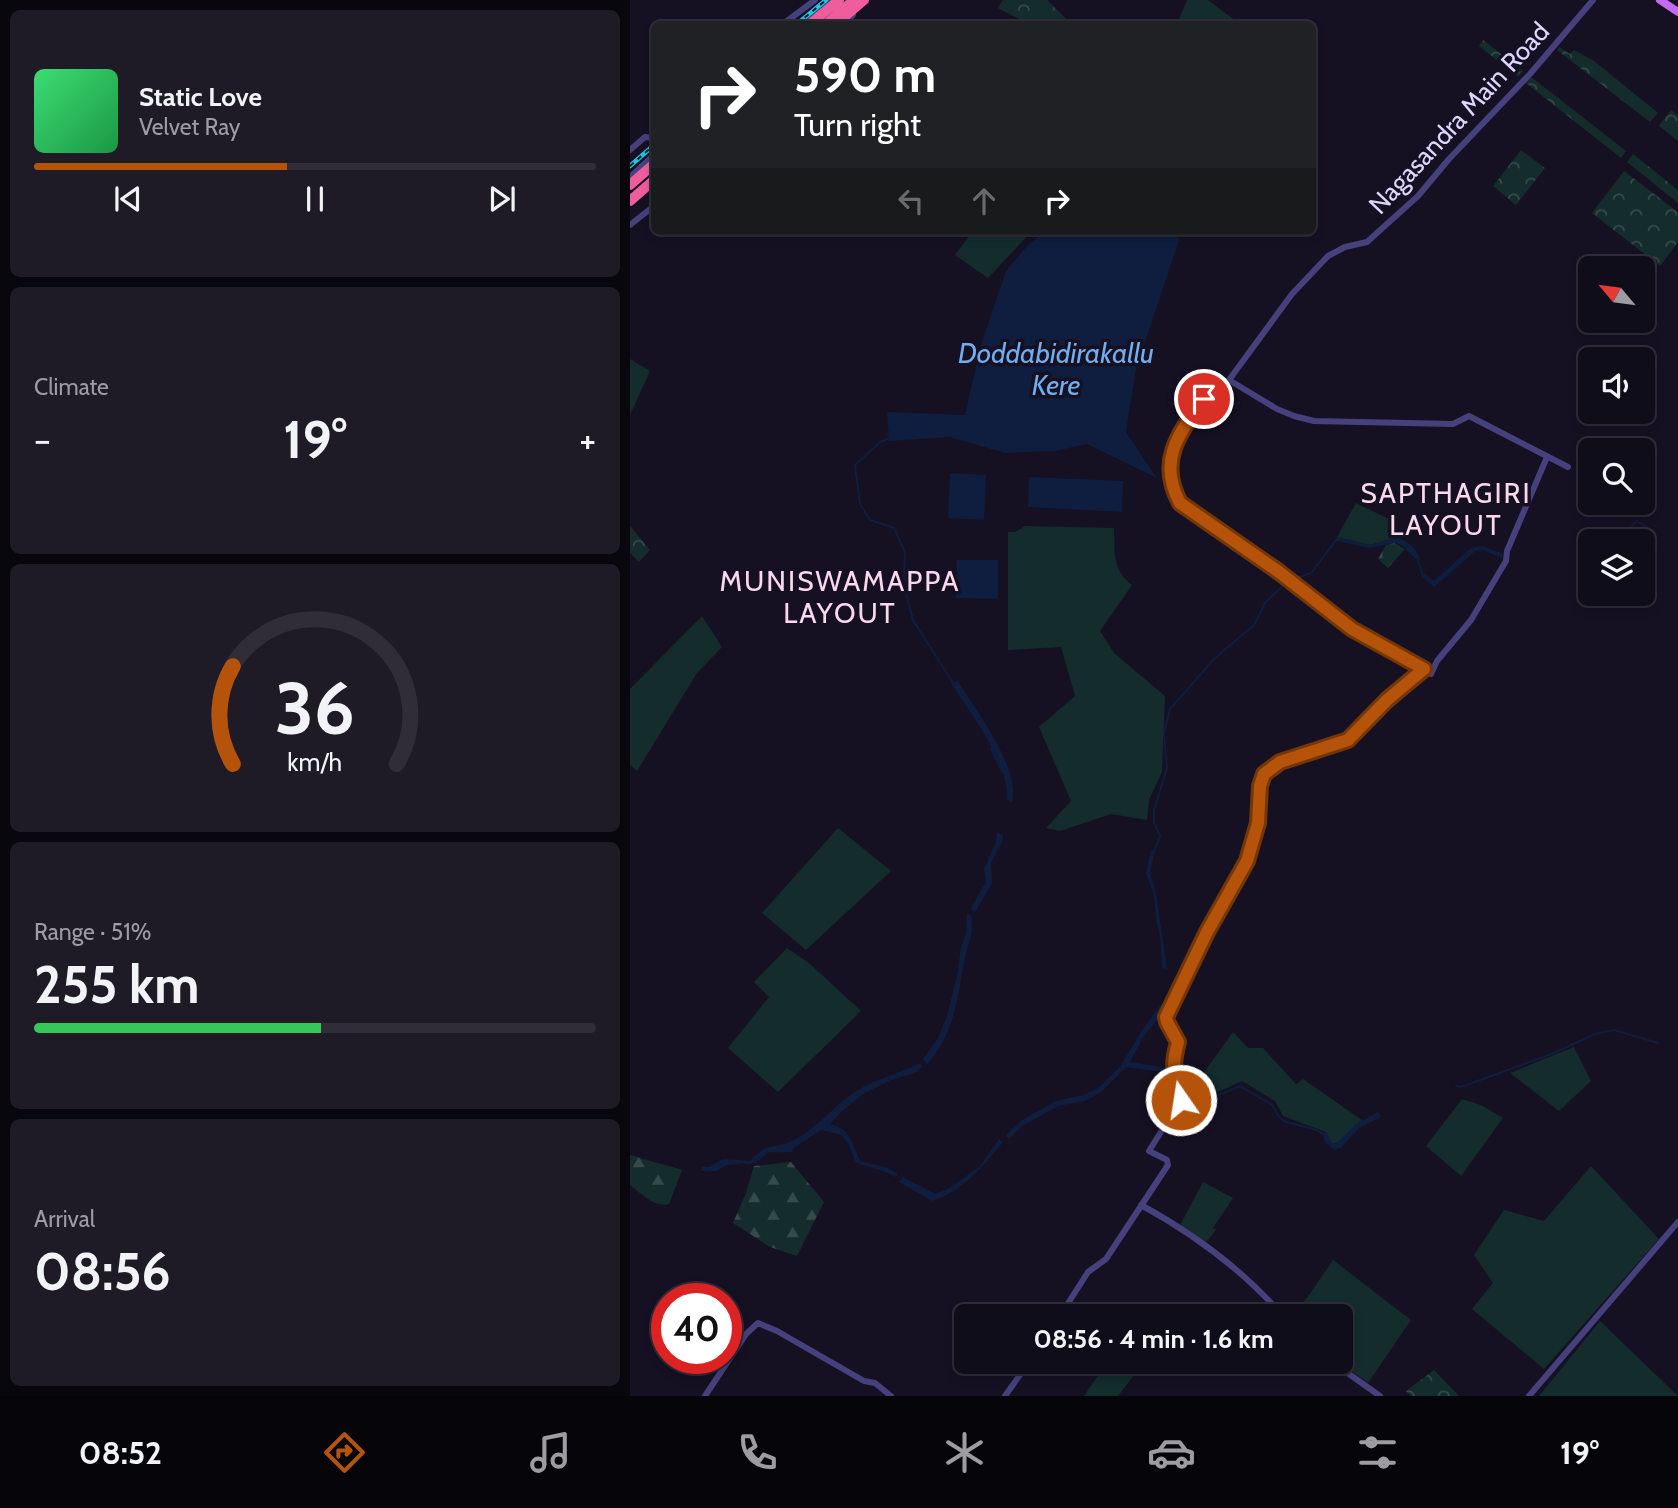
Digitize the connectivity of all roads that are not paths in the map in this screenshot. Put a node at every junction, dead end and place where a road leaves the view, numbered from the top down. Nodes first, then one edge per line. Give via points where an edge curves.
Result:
1 (815, 0) edge
2 (830, 0) edge
3 (839, 0) edge
4 (847, 0) edge
5 (854, 0) edge
6 (864, 0) edge
7 (870, 0) edge
8 (1592, 0) edge
9 (1660, 0) edge
10 (1678, 12) edge
11 (787, 21) edge
12 (806, 21) edge
13 (814, 21) edge
14 (822, 21) edge
15 (830, 21) edge
16 (840, 21) edge
17 (846, 21) edge
18 (651, 138) edge
19 (630, 150) edge
20 (651, 158) edge
21 (651, 167) edge
22 (630, 177) edge
23 (651, 183) edge
24 (630, 185) edge
25 (630, 201) edge
26 (651, 208) edge
27 (630, 225) edge
28 (1229, 380) junction
29 (1547, 457) junction
30 (1568, 467) dead end
31 (1424, 669) junction
32 (1141, 1205) junction
33 (1678, 1222) edge
34 (1068, 1304) edge
35 (1272, 1304) edge
36 (1020, 1374) edge
37 (1349, 1374) edge
38 (705, 1396) edge
39 (891, 1396) edge
40 (1005, 1396) edge
41 (1380, 1396) edge
42 (1529, 1396) edge

1 - 11 street
2 - 12 street
3 - 13 highway
4 - 14 highway
5 - 15 highway
6 - 16 highway
7 - 17 street
8 - 28 street, Nagasandra Main Road via 1418,196 1367,242 1328,256 1292,294
9 - 10 main road
18 - 19 street via 645,137
20 - 22 street
21 - 24 highway
23 - 25 highway
26 - 27 street
28 - 29 street via 1294,416 1321,422 1453,424 1469,416
28 - 31 street, Nagasandra Main Road via 1213,387 1173,446 1173,491 1180,503 1352,629
29 - 30 street
29 - 31 street, Nagasandra Main Road via 1506,561 1431,674
31 - 32 street via 1348,740 1280,762 1262,779 1258,823 1247,861 1166,1017 1178,1042 1173,1062 1181,1100 1149,1151 1168,1165
32 - 34 street via 1106,1259 1088,1272
32 - 35 street via 1217,1255
33 - 42 street
36 - 40 street
37 - 41 street
38 - 39 street via 758,1323

